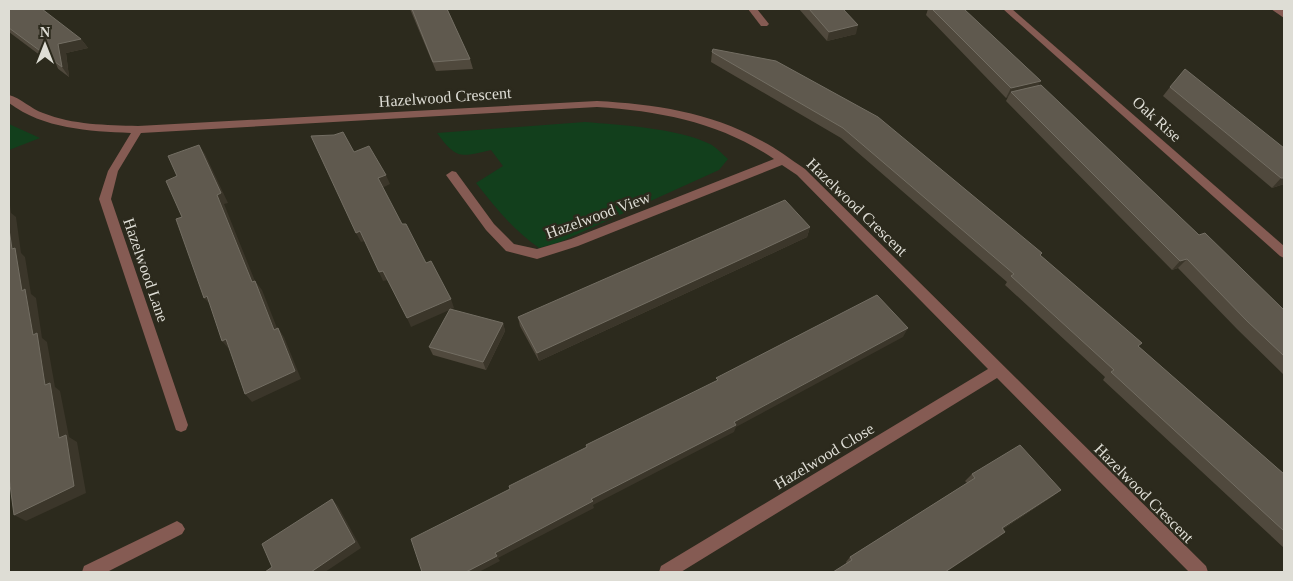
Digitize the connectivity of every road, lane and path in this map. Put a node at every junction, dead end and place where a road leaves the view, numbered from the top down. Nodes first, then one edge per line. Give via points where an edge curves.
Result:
1 (752, 9) edge
2 (1007, 9) edge
3 (1275, 9) edge
4 (1284, 15) edge
5 (764, 24) dead end
6 (9, 98) edge
7 (138, 130) junction
8 (783, 160) junction
9 (452, 175) dead end
10 (1284, 253) edge
11 (998, 370) junction
12 (181, 425) dead end
13 (178, 529) dead end
14 (90, 572) edge
15 (667, 572) edge
16 (1200, 572) edge

1 - 5 street
2 - 10 street, Oak Rise
3 - 4 street
6 - 7 street, Hazelwood Crescent via 19,107 40,116 86,127
7 - 8 street, Hazelwood Crescent via 597,104 661,110 707,122 755,142
7 - 12 street, Hazelwood Lane via 113,171 105,198
8 - 9 street, Hazelwood View via 574,243 537,254 510,248 490,227
8 - 11 street, Hazelwood Crescent via 801,172
11 - 15 street, Hazelwood Close
11 - 16 street, Hazelwood Crescent
13 - 14 street

